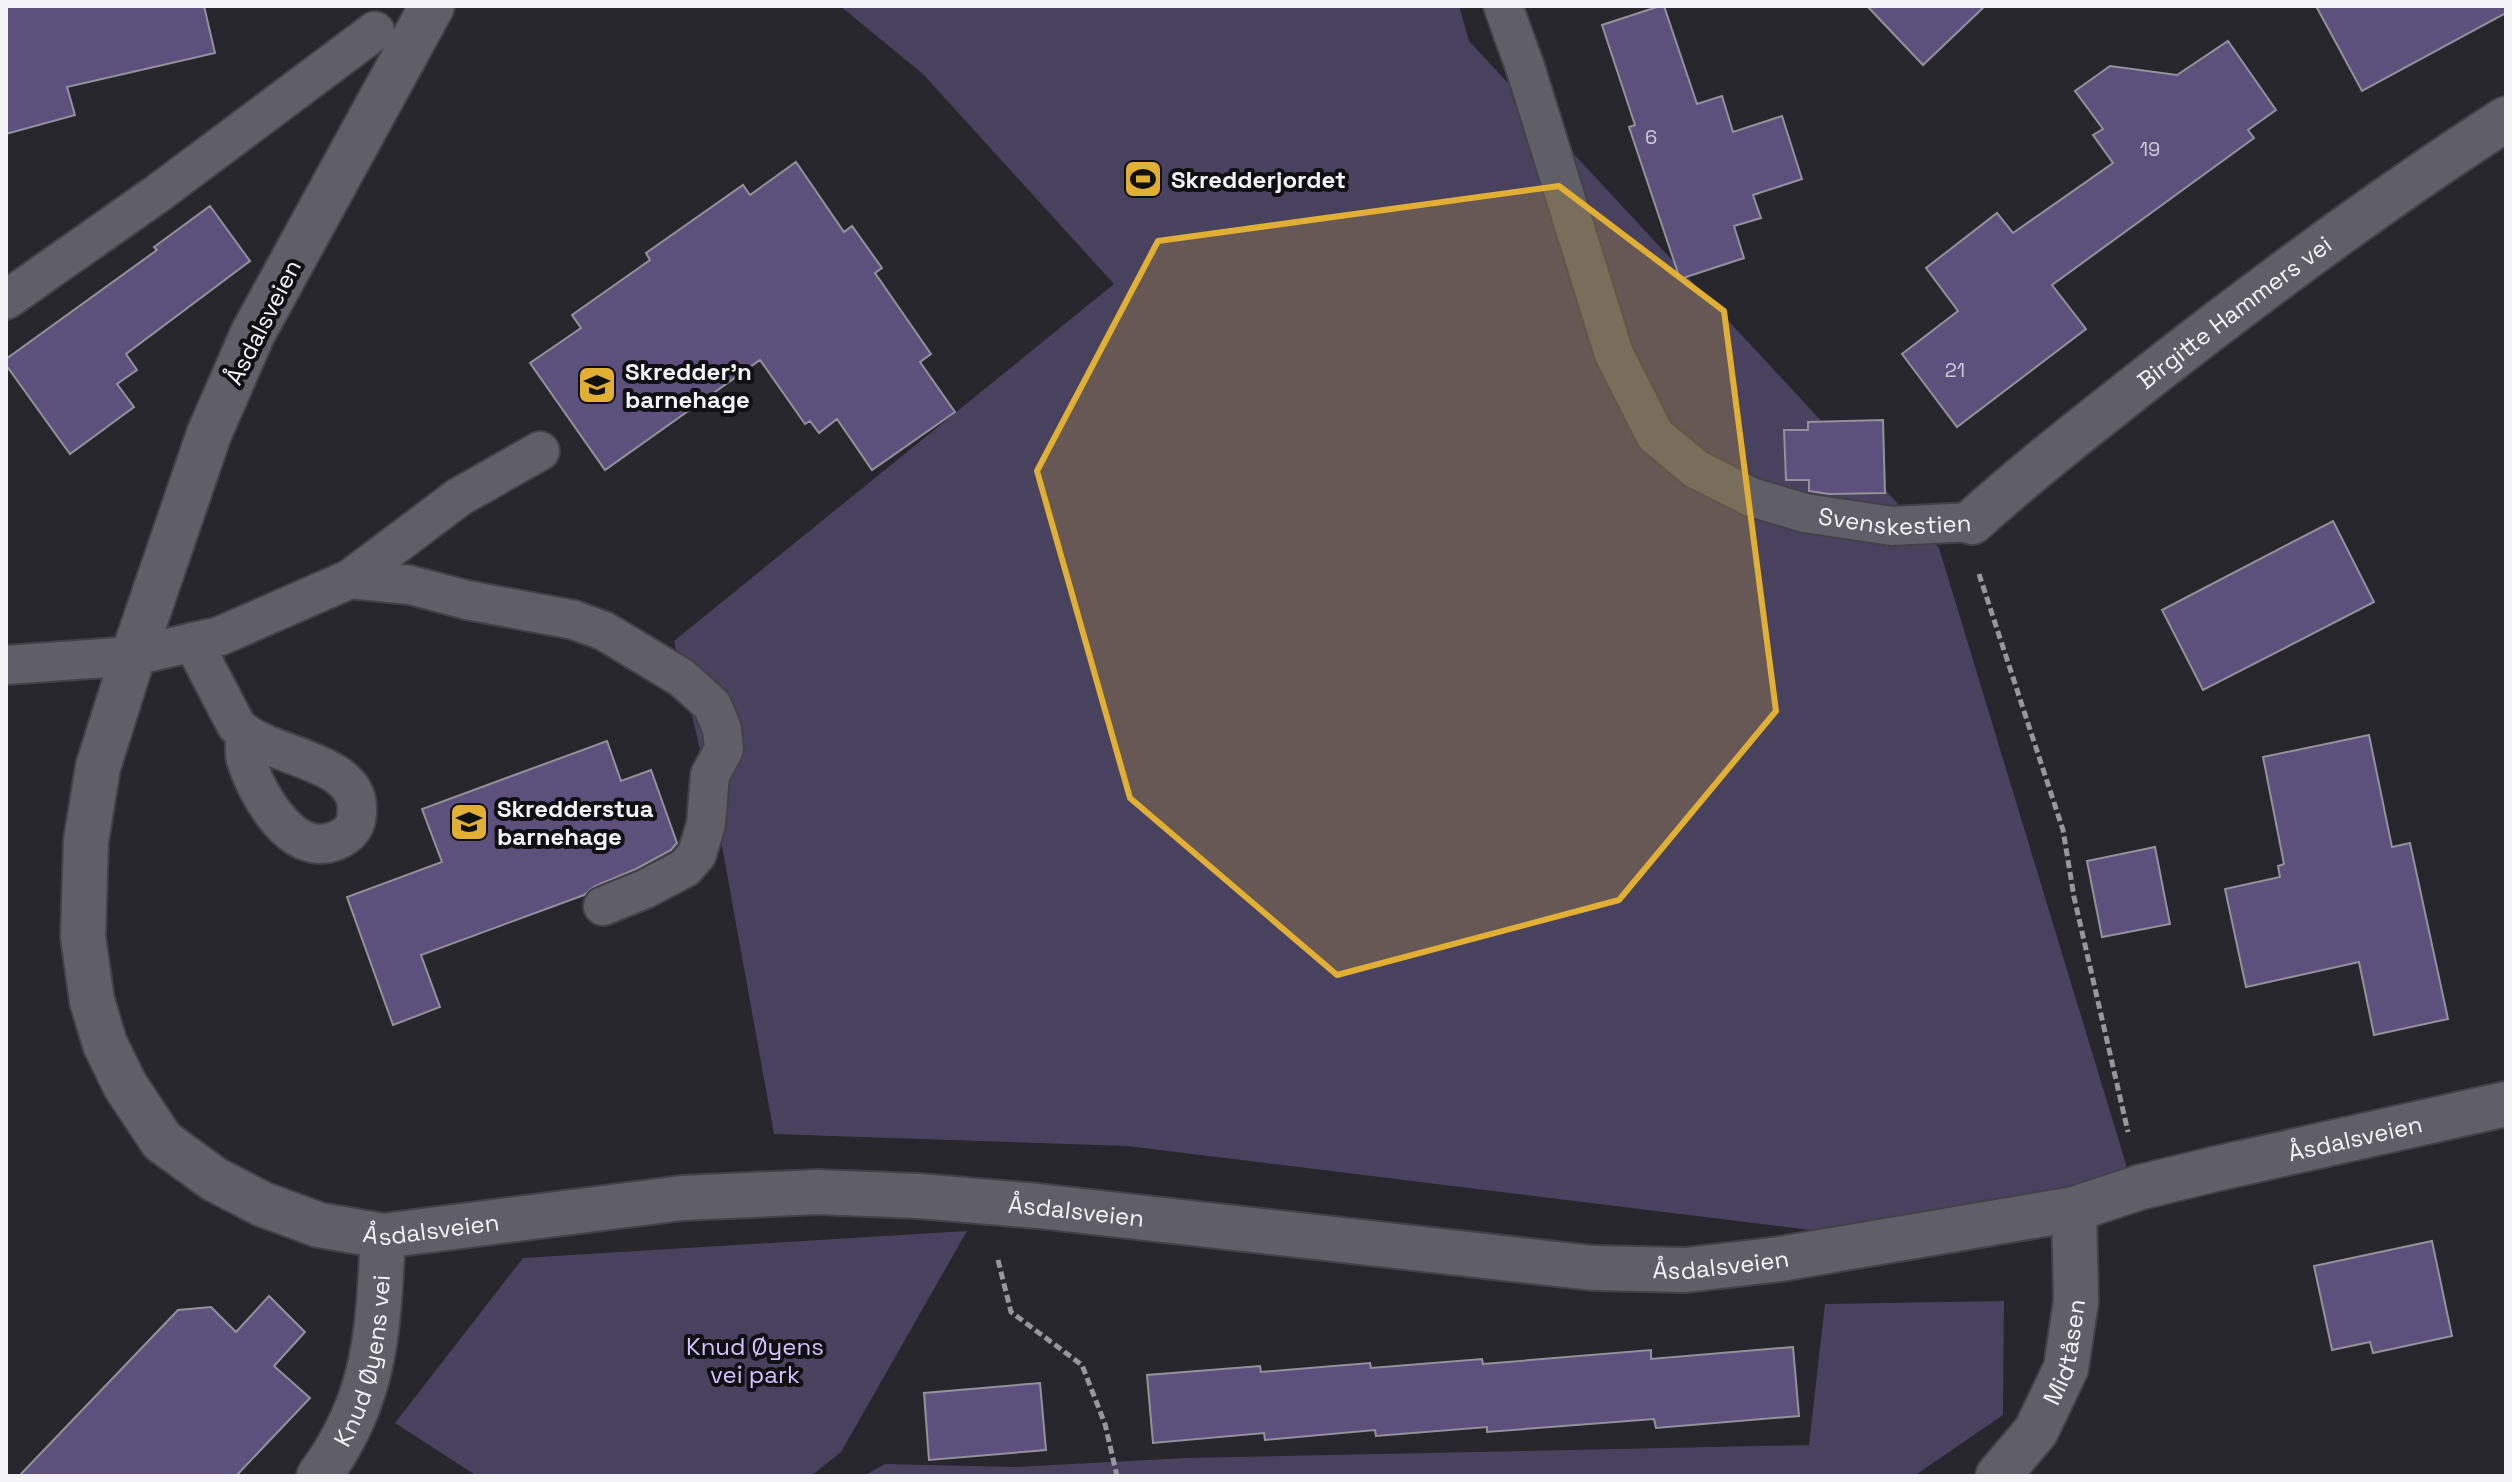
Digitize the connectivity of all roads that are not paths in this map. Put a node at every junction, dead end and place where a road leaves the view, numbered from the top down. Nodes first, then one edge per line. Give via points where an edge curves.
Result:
1 (432, 6) edge
2 (1503, 6) edge
3 (367, 18) edge
4 (398, 71) junction
5 (2506, 119) edge
6 (6, 300) edge
7 (540, 451) dead end
8 (1972, 522) joint
9 (350, 579) junction
10 (193, 642) junction
11 (133, 656) junction
12 (6, 665) edge
13 (245, 736) dead end
14 (603, 906) dead end
15 (2506, 1104) edge
16 (2074, 1209) junction
17 (383, 1236) junction
18 (319, 1476) edge
19 (1998, 1476) edge

1 - 4 street, Åsdalsveien
2 - 8 lane, Svenskestien via 1614,354 1655,435 1696,469 1751,497 1805,513 1892,526
3 - 4 lane
3 - 6 lane via 157,194
4 - 11 street, Åsdalsveien via 253,333 209,434
5 - 8 street, Birgitte Hammers vei via 2428,169 2218,323
7 - 9 lane via 459,497
9 - 10 lane via 220,636
9 - 14 lane via 410,585 574,620 604,631 682,678 712,705 724,749 710,775 706,824 697,854 685,868
10 - 11 lane
10 - 13 lane
11 - 12 lane
11 - 17 street, Åsdalsveien via 98,767 86,841 83,937 92,1001 105,1044 162,1141 214,1179 319,1225
15 - 16 street, Åsdalsveien via 2141,1187
16 - 17 street, Åsdalsveien via 1686,1270 1593,1268 984,1202 817,1192 682,1198
16 - 19 street, Midtåsen via 2076,1301 2066,1368 2036,1431
17 - 18 street, Knud Øyens vei via 372,1360 357,1412

